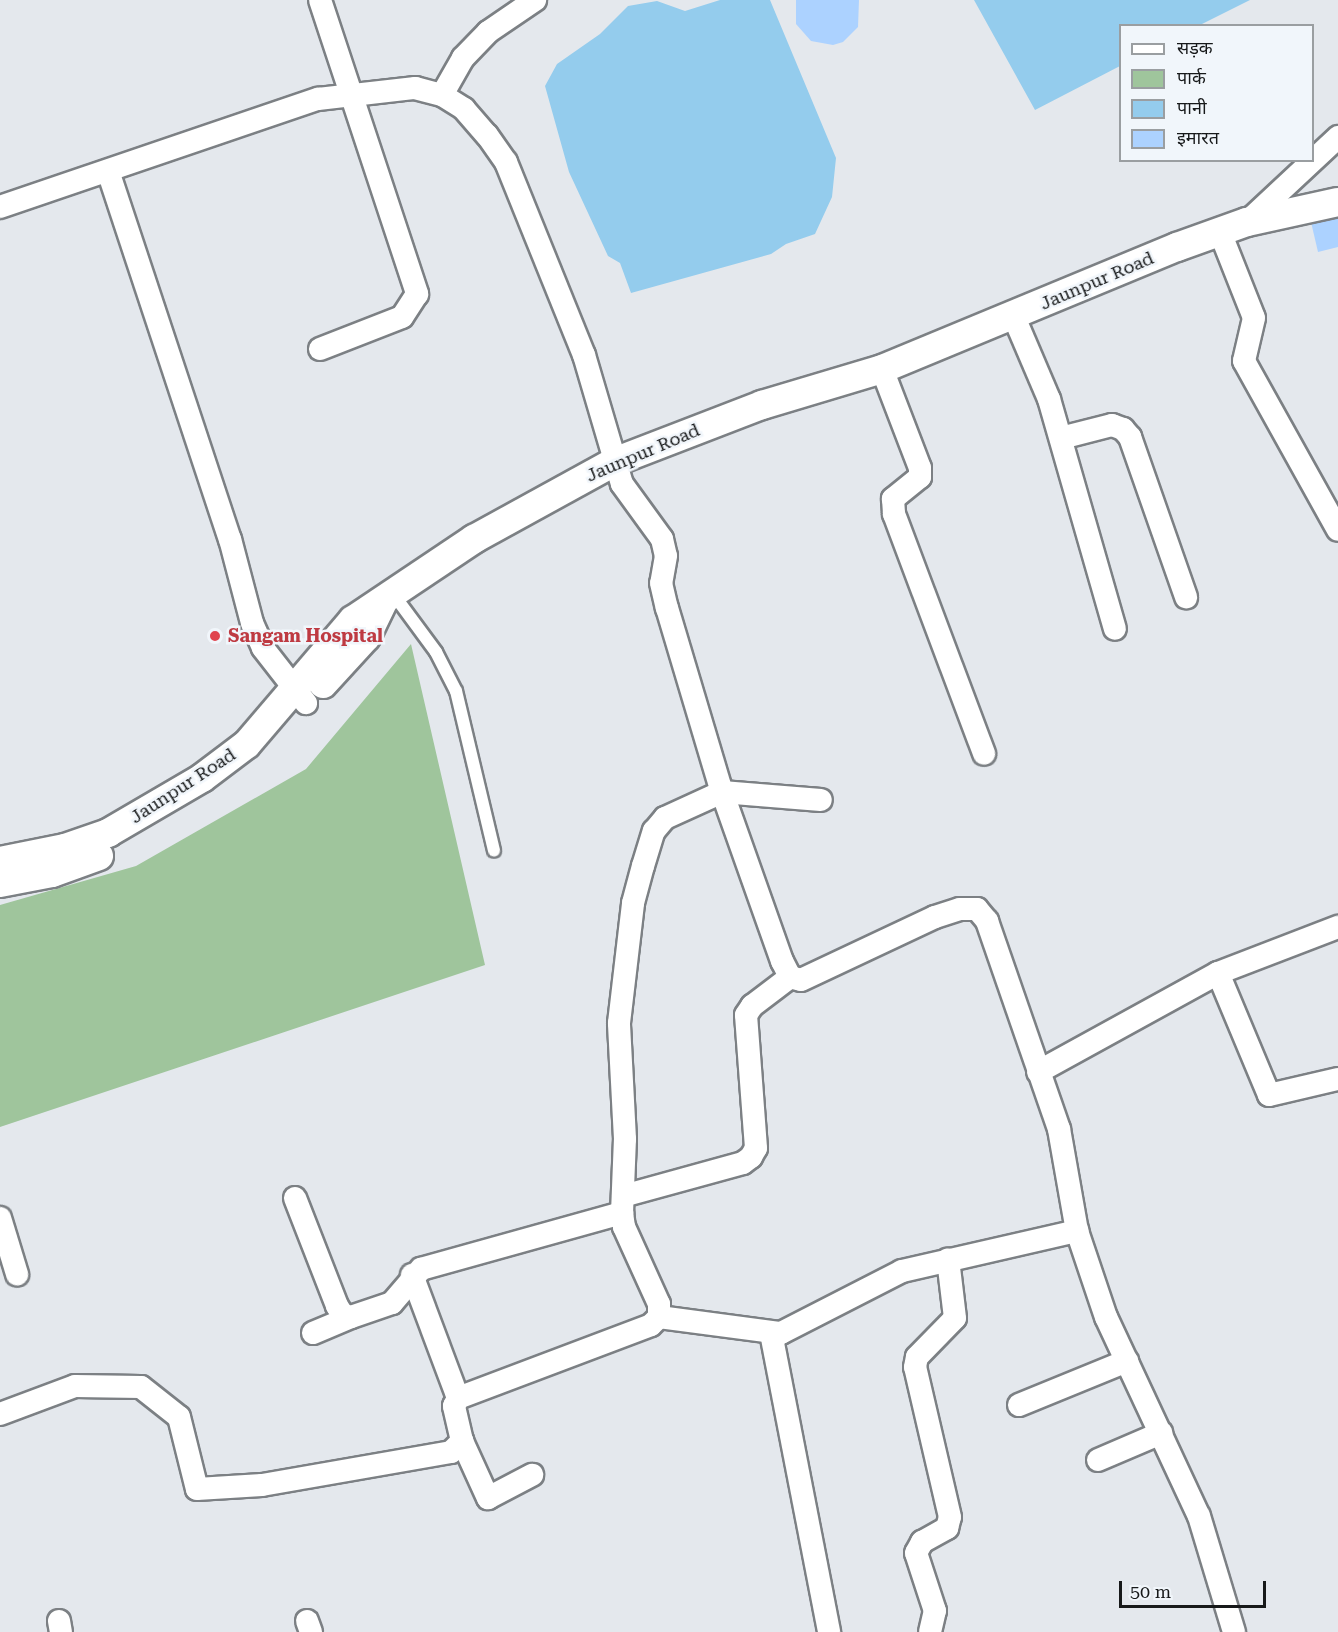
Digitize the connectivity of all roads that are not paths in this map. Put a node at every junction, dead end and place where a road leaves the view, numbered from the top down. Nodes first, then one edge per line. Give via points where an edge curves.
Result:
1 (320, 0) edge
2 (535, 0) edge
3 (500, 10) edge
4 (352, 95) junction
5 (442, 95) junction
6 (1338, 137) edge
7 (1314, 159) edge
8 (1311, 162) edge
9 (108, 171) junction
10 (1338, 202) edge
11 (0, 207) edge
12 (1247, 222) junction
13 (1220, 232) junction
14 (1014, 317) junction
15 (320, 349) dead end
16 (882, 369) junction
17 (1060, 438) junction
18 (614, 462) junction
19 (1338, 530) edge
20 (1186, 597) dead end
21 (389, 598) junction
22 (1115, 628) dead end
23 (301, 697) junction
24 (984, 754) dead end
25 (722, 792) junction
26 (821, 800) dead end
27 (494, 851) dead end
28 (1, 864) edge
29 (1338, 927) edge
30 (1218, 973) junction
31 (790, 977) junction
32 (1038, 1072) junction
33 (1338, 1079) edge
34 (295, 1198) dead end
35 (622, 1204) junction
36 (0, 1218) edge
37 (1077, 1231) junction
38 (948, 1259) junction
39 (17, 1274) dead end
40 (412, 1275) junction
41 (351, 1317) junction
42 (659, 1317) junction
43 (771, 1333) junction
44 (313, 1334) dead end
45 (1127, 1362) junction
46 (458, 1398) junction
47 (1020, 1405) dead end
48 (0, 1414) edge
49 (1161, 1433) junction
50 (462, 1441) junction
51 (1098, 1461) dead end
52 (532, 1475) dead end
53 (829, 1632) edge
54 (930, 1632) edge
55 (1234, 1632) edge

1 - 4 street
2 - 3 street
3 - 5 street via 463,58
4 - 5 street via 415,88
4 - 9 street via 318,99
4 - 15 street via 417,294 412,307 402,316
5 - 18 street via 464,109 506,162 584,355
6 - 7 street
8 - 12 street
9 - 11 street
9 - 23 street via 230,539 252,623 263,648
10 - 12 street, Jaunpur Road
12 - 13 street, Jaunpur Road
13 - 14 street, Jaunpur Road
13 - 19 street via 1254,318 1244,361
14 - 16 street, Jaunpur Road
14 - 17 street via 1040,375
16 - 18 street, Jaunpur Road via 762,405
16 - 24 street via 920,468 920,477 893,499 894,514
17 - 20 street via 1112,425 1130,437
17 - 22 street
18 - 21 street, Jaunpur Road via 474,539
18 - 25 street via 630,500 662,539 666,556 662,583 667,608
21 - 23 street via 366,637
21 - 27 lane via 436,652 456,692
23 - 28 street via 246,768 157,828 76,864
25 - 26 street
25 - 31 street
25 - 35 street via 665,818 654,831 633,903 620,1023 625,1139
29 - 30 street
30 - 32 street
30 - 33 street via 1269,1095
31 - 32 street via 801,980 815,976 935,917 960,909 977,909 987,921
31 - 35 street via 746,1015 756,1148 751,1157
32 - 37 street via 1064,1147
34 - 41 street via 337,1306 343,1315
35 - 40 street
35 - 42 street via 624,1227 659,1305
36 - 39 street
37 - 38 street
37 - 45 street via 1106,1317
38 - 43 street via 881,1279 790,1330
38 - 54 street via 955,1318 917,1357 915,1367 950,1517 947,1528 922,1542 916,1553 935,1611
40 - 41 street via 392,1303
40 - 46 street
41 - 44 street
42 - 43 street via 679,1322 746,1325
42 - 46 street via 636,1334
43 - 53 street
45 - 47 street
45 - 49 street
46 - 50 street via 454,1406
48 - 50 street via 75,1386 141,1388 179,1417 197,1489 262,1485 439,1455 458,1448
49 - 51 street
49 - 55 street via 1199,1516
50 - 52 street via 488,1498

